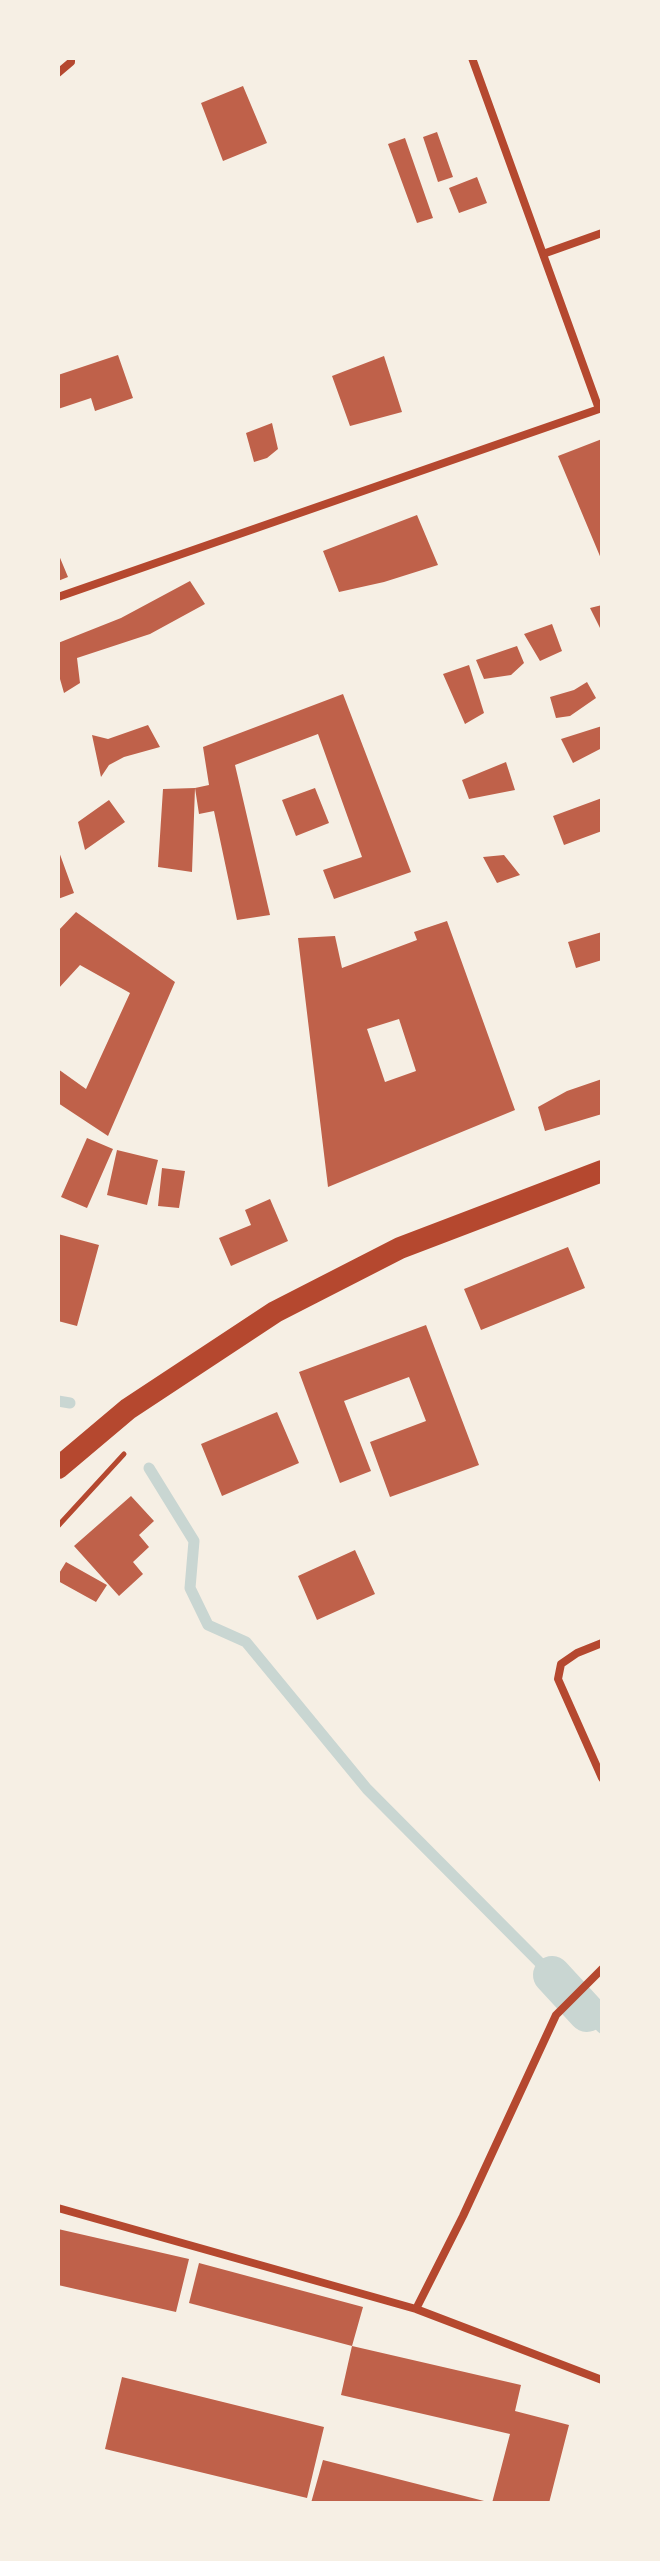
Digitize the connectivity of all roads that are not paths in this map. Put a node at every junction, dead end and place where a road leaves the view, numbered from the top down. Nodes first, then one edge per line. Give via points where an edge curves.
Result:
1 (71, 58) edge
2 (472, 58) edge
3 (58, 73) edge
4 (602, 233) edge
5 (543, 254) junction
6 (601, 409) edge
7 (58, 597) edge
8 (602, 1171) edge
9 (60, 1466) edge
10 (602, 1643) edge
11 (602, 1778) edge
12 (602, 1969) edge
13 (58, 2208) edge
14 (416, 2309) junction
15 (602, 2380) edge

1 - 3 street
2 - 5 street
4 - 5 street
5 - 6 street
6 - 7 street
8 - 9 highway via 400,1248 275,1312 128,1409
10 - 11 street via 561,1664 558,1679
12 - 14 street via 556,2015
13 - 14 street
14 - 15 street

